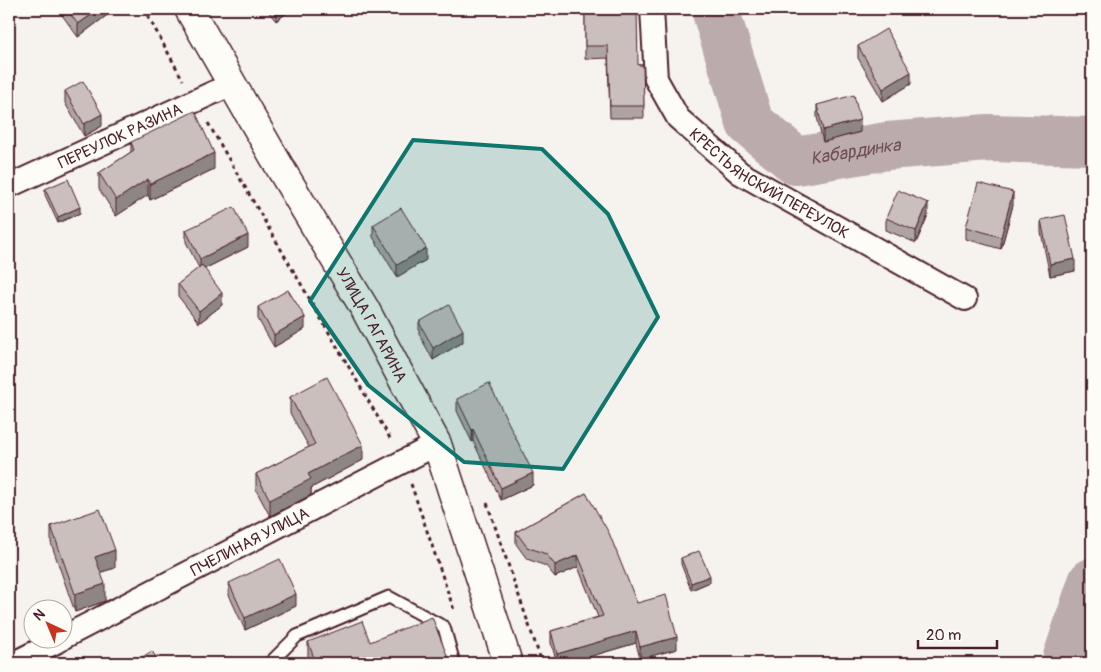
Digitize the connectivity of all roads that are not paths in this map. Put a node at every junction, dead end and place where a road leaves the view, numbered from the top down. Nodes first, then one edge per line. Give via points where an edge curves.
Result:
1 (189, 9) edge
2 (652, 9) edge
3 (232, 84) junction
4 (9, 186) edge
5 (965, 299) dead end
6 (437, 444) junction
7 (72, 633) edge
8 (39, 650) edge
9 (14, 663) edge
10 (270, 663) edge
11 (454, 663) edge
12 (508, 663) edge

1 - 3 street, УЛИЦА ГАГАРИНА
2 - 5 street, КРЕСТЬЯНСКИЙ ПЕРЕУЛОК via 656,79 678,118 740,173
3 - 4 street, ПЕРЕУЛОК РАЗИНА
3 - 6 street, УЛИЦА ГАГАРИНА via 365,309
6 - 7 street, ПЧЕЛИНАЯ УЛИЦА
6 - 12 street, УЛИЦА ГАГАРИНА
8 - 9 street, ПЧЕЛИНАЯ УЛИЦА
10 - 11 lane via 297,636 389,597 444,627

